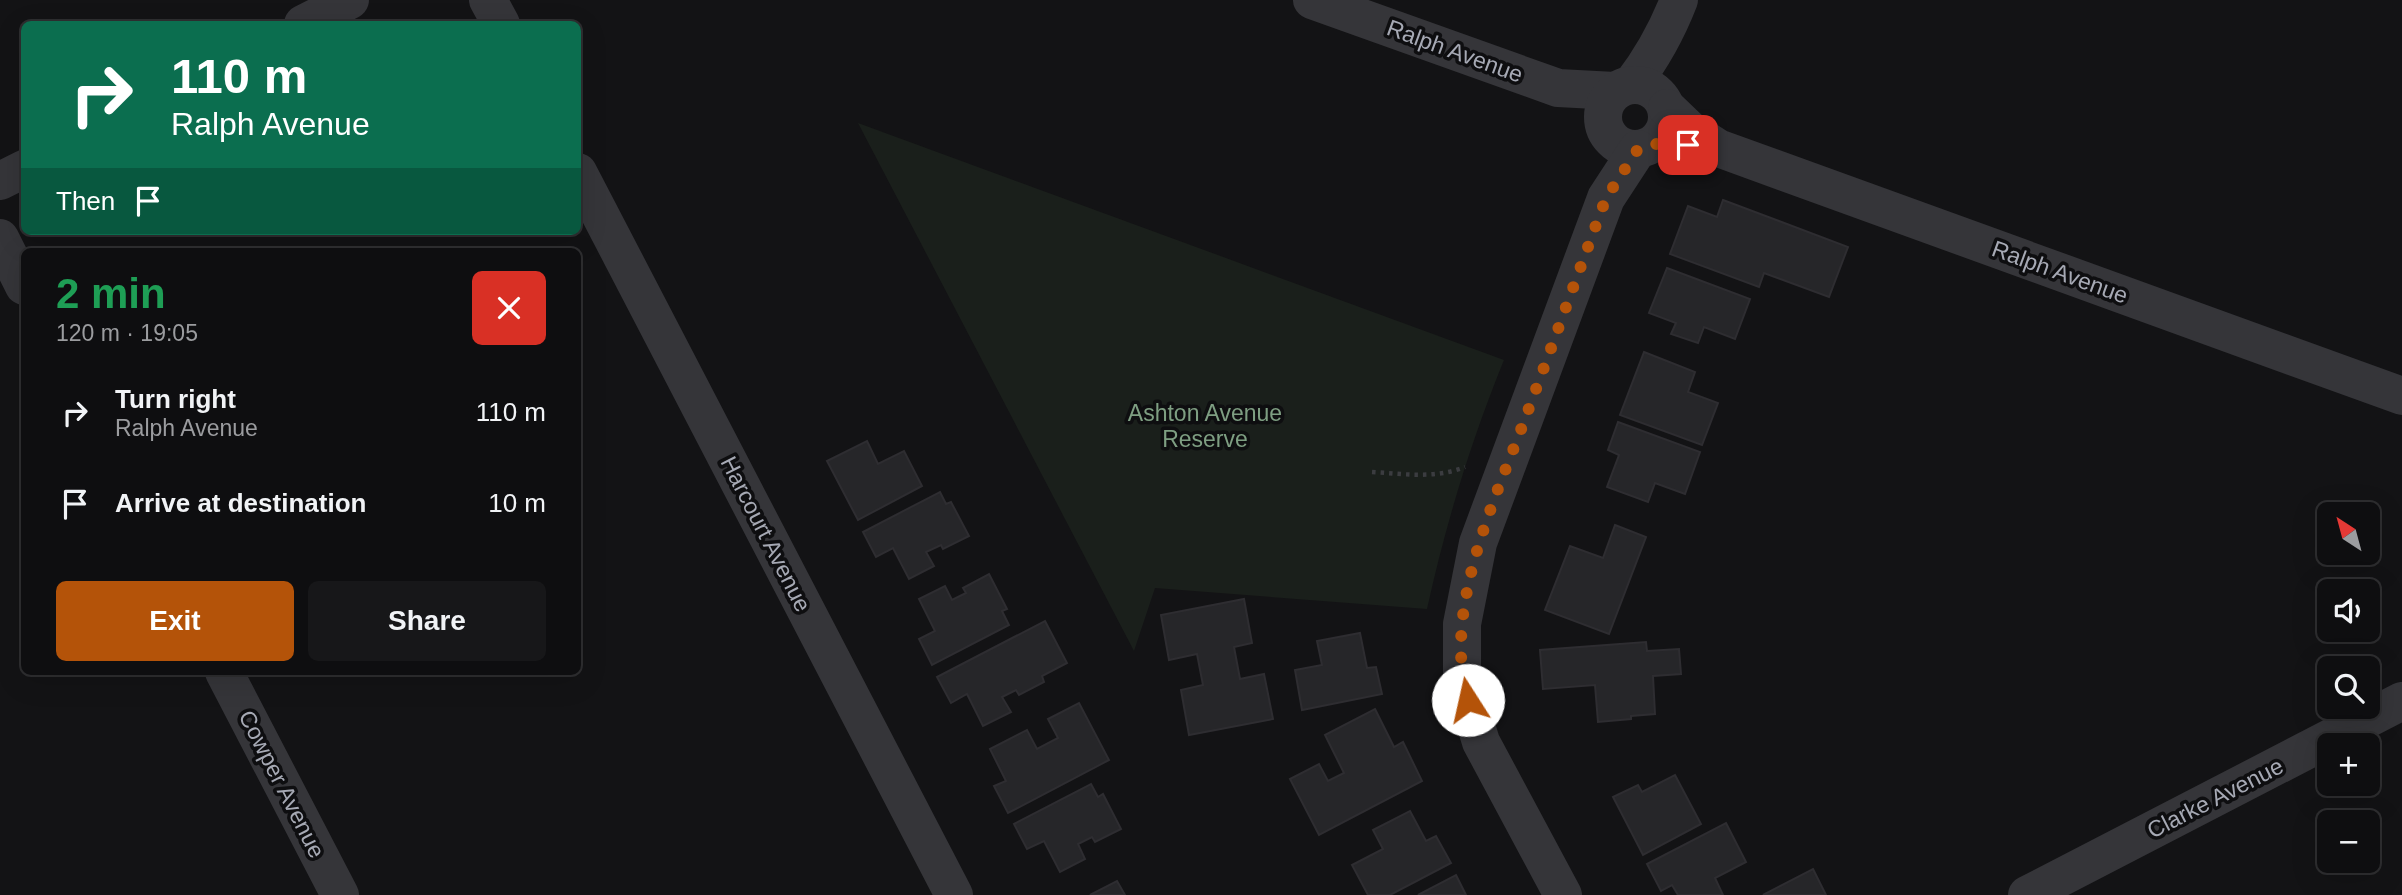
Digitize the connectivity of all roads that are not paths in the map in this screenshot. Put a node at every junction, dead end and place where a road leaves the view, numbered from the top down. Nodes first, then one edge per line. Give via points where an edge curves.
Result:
1 (350, 0) edge
2 (488, 0) edge
3 (1312, 0) edge
4 (1673, 14) edge
5 (309, 21) edge
6 (499, 21) edge
7 (1635, 116) junction
8 (21, 170) edge
9 (581, 178) edge
10 (0, 181) edge
11 (0, 239) edge
12 (21, 280) edge
13 (2402, 396) edge
14 (226, 675) edge
15 (2402, 701) edge
16 (340, 895) edge
17 (954, 895) edge
18 (1563, 895) edge
19 (2027, 895) edge

1 - 5 street
2 - 6 street
3 - 7 street, Ralph Avenue
4 - 7 street
7 - 13 street, Ralph Avenue
7 - 18 street via 1609,166 1606,198 1478,543 1462,625 1462,679 1480,742
8 - 10 street
9 - 17 street, Harcourt Avenue
11 - 12 street
14 - 16 street, Cowper Avenue
15 - 19 street, Clarke Avenue

